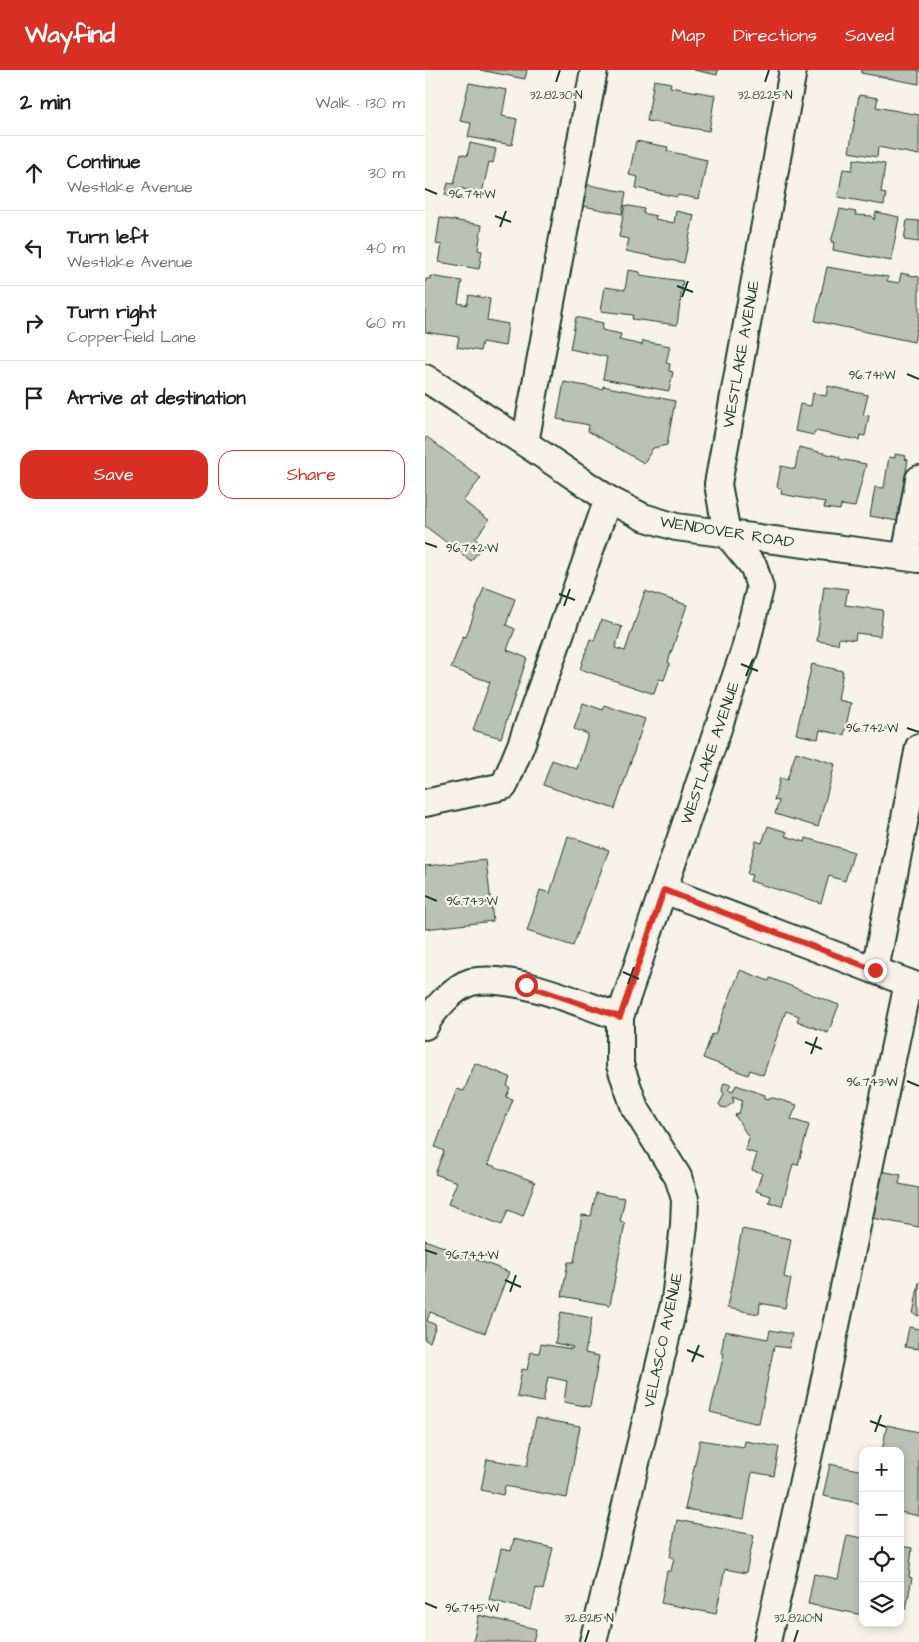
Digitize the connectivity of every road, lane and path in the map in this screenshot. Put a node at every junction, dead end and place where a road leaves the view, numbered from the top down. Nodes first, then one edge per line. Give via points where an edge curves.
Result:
1 (594, 70) edge
2 (793, 70) edge
3 (425, 378) edge
4 (525, 442) junction
5 (919, 479) edge
6 (608, 499) junction
7 (727, 534) junction
8 (912, 558) edge
9 (919, 747) edge
10 (425, 803) edge
11 (664, 890) junction
12 (875, 970) junction
13 (914, 985) edge
14 (620, 1017) junction
15 (425, 1026) edge
16 (593, 1642) edge
17 (767, 1642) edge

1 - 4 street
2 - 7 street, WESTLAKE AVENUE via 718,484
3 - 4 street, WENDOVER ROAD
4 - 6 street, WENDOVER ROAD
5 - 8 street
6 - 7 street, WENDOVER ROAD via 643,517 675,527
6 - 10 street via 504,786
7 - 8 street, WENDOVER ROAD
7 - 11 street, WESTLAKE AVENUE via 755,567 760,588 745,649
9 - 12 street
11 - 12 street
11 - 14 street, WESTLAKE AVENUE
12 - 13 street
13 - 17 street
14 - 15 street via 526,985 471,982 453,992 429,1017
14 - 16 street, VELASCO AVENUE via 620,1065 635,1108 678,1178 685,1198 684,1225 675,1300

